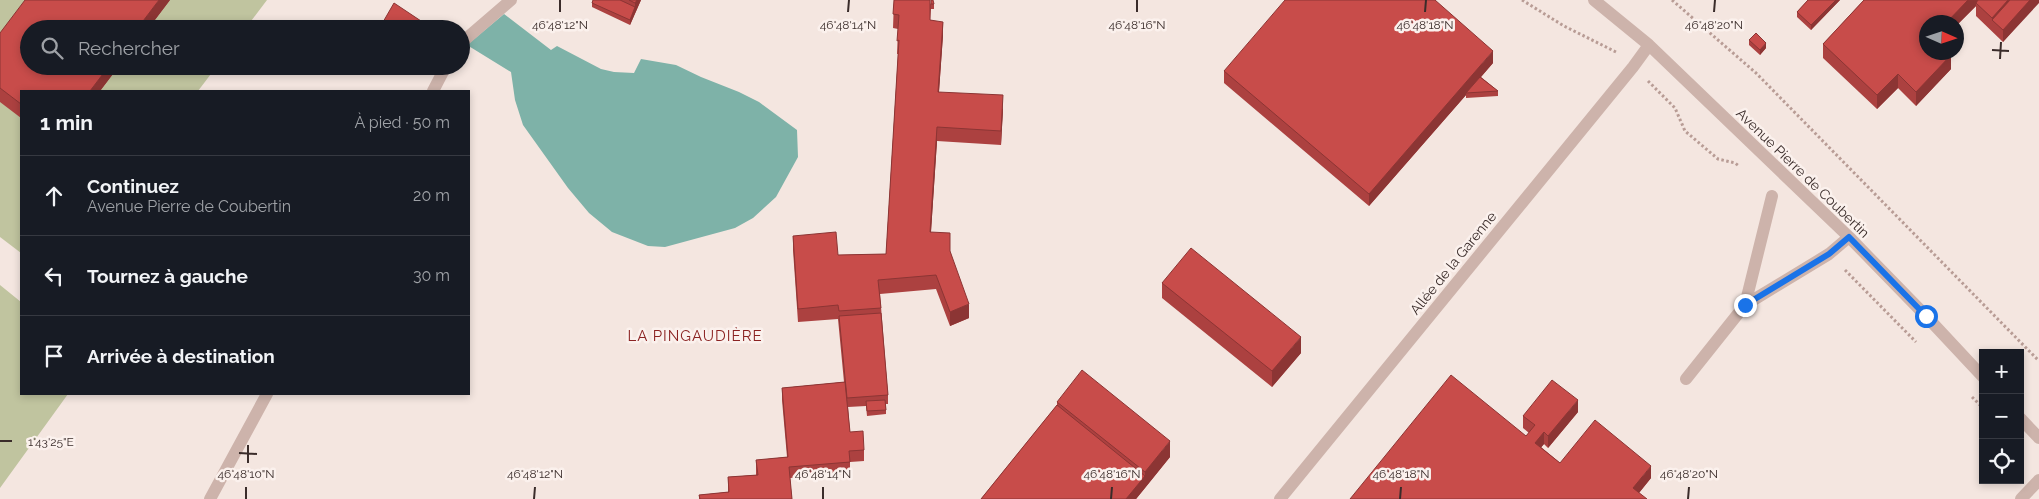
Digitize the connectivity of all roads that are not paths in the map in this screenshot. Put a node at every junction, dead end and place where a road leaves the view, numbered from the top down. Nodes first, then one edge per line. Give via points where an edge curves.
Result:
1 (511, 0) edge
2 (1594, 0) edge
3 (470, 35) edge
4 (1649, 45) junction
5 (441, 75) edge
6 (434, 90) edge
7 (1772, 196) dead end
8 (1849, 237) junction
9 (1745, 305) junction
10 (1979, 373) edge
11 (1686, 379) dead end
12 (266, 395) edge
13 (2024, 422) edge
14 (2039, 438) edge
15 (2039, 480) edge
16 (210, 499) edge
17 (1280, 499) edge
18 (2022, 499) edge

1 - 3 street
2 - 4 street, Avenue Pierre de Coubertin
4 - 8 street, Avenue Pierre de Coubertin
4 - 17 street, Allée de la Garenne
5 - 6 street
7 - 9 street
8 - 9 street via 1829,254
8 - 10 street, Avenue Pierre de Coubertin
9 - 11 street
12 - 16 street
13 - 14 street
15 - 18 street

